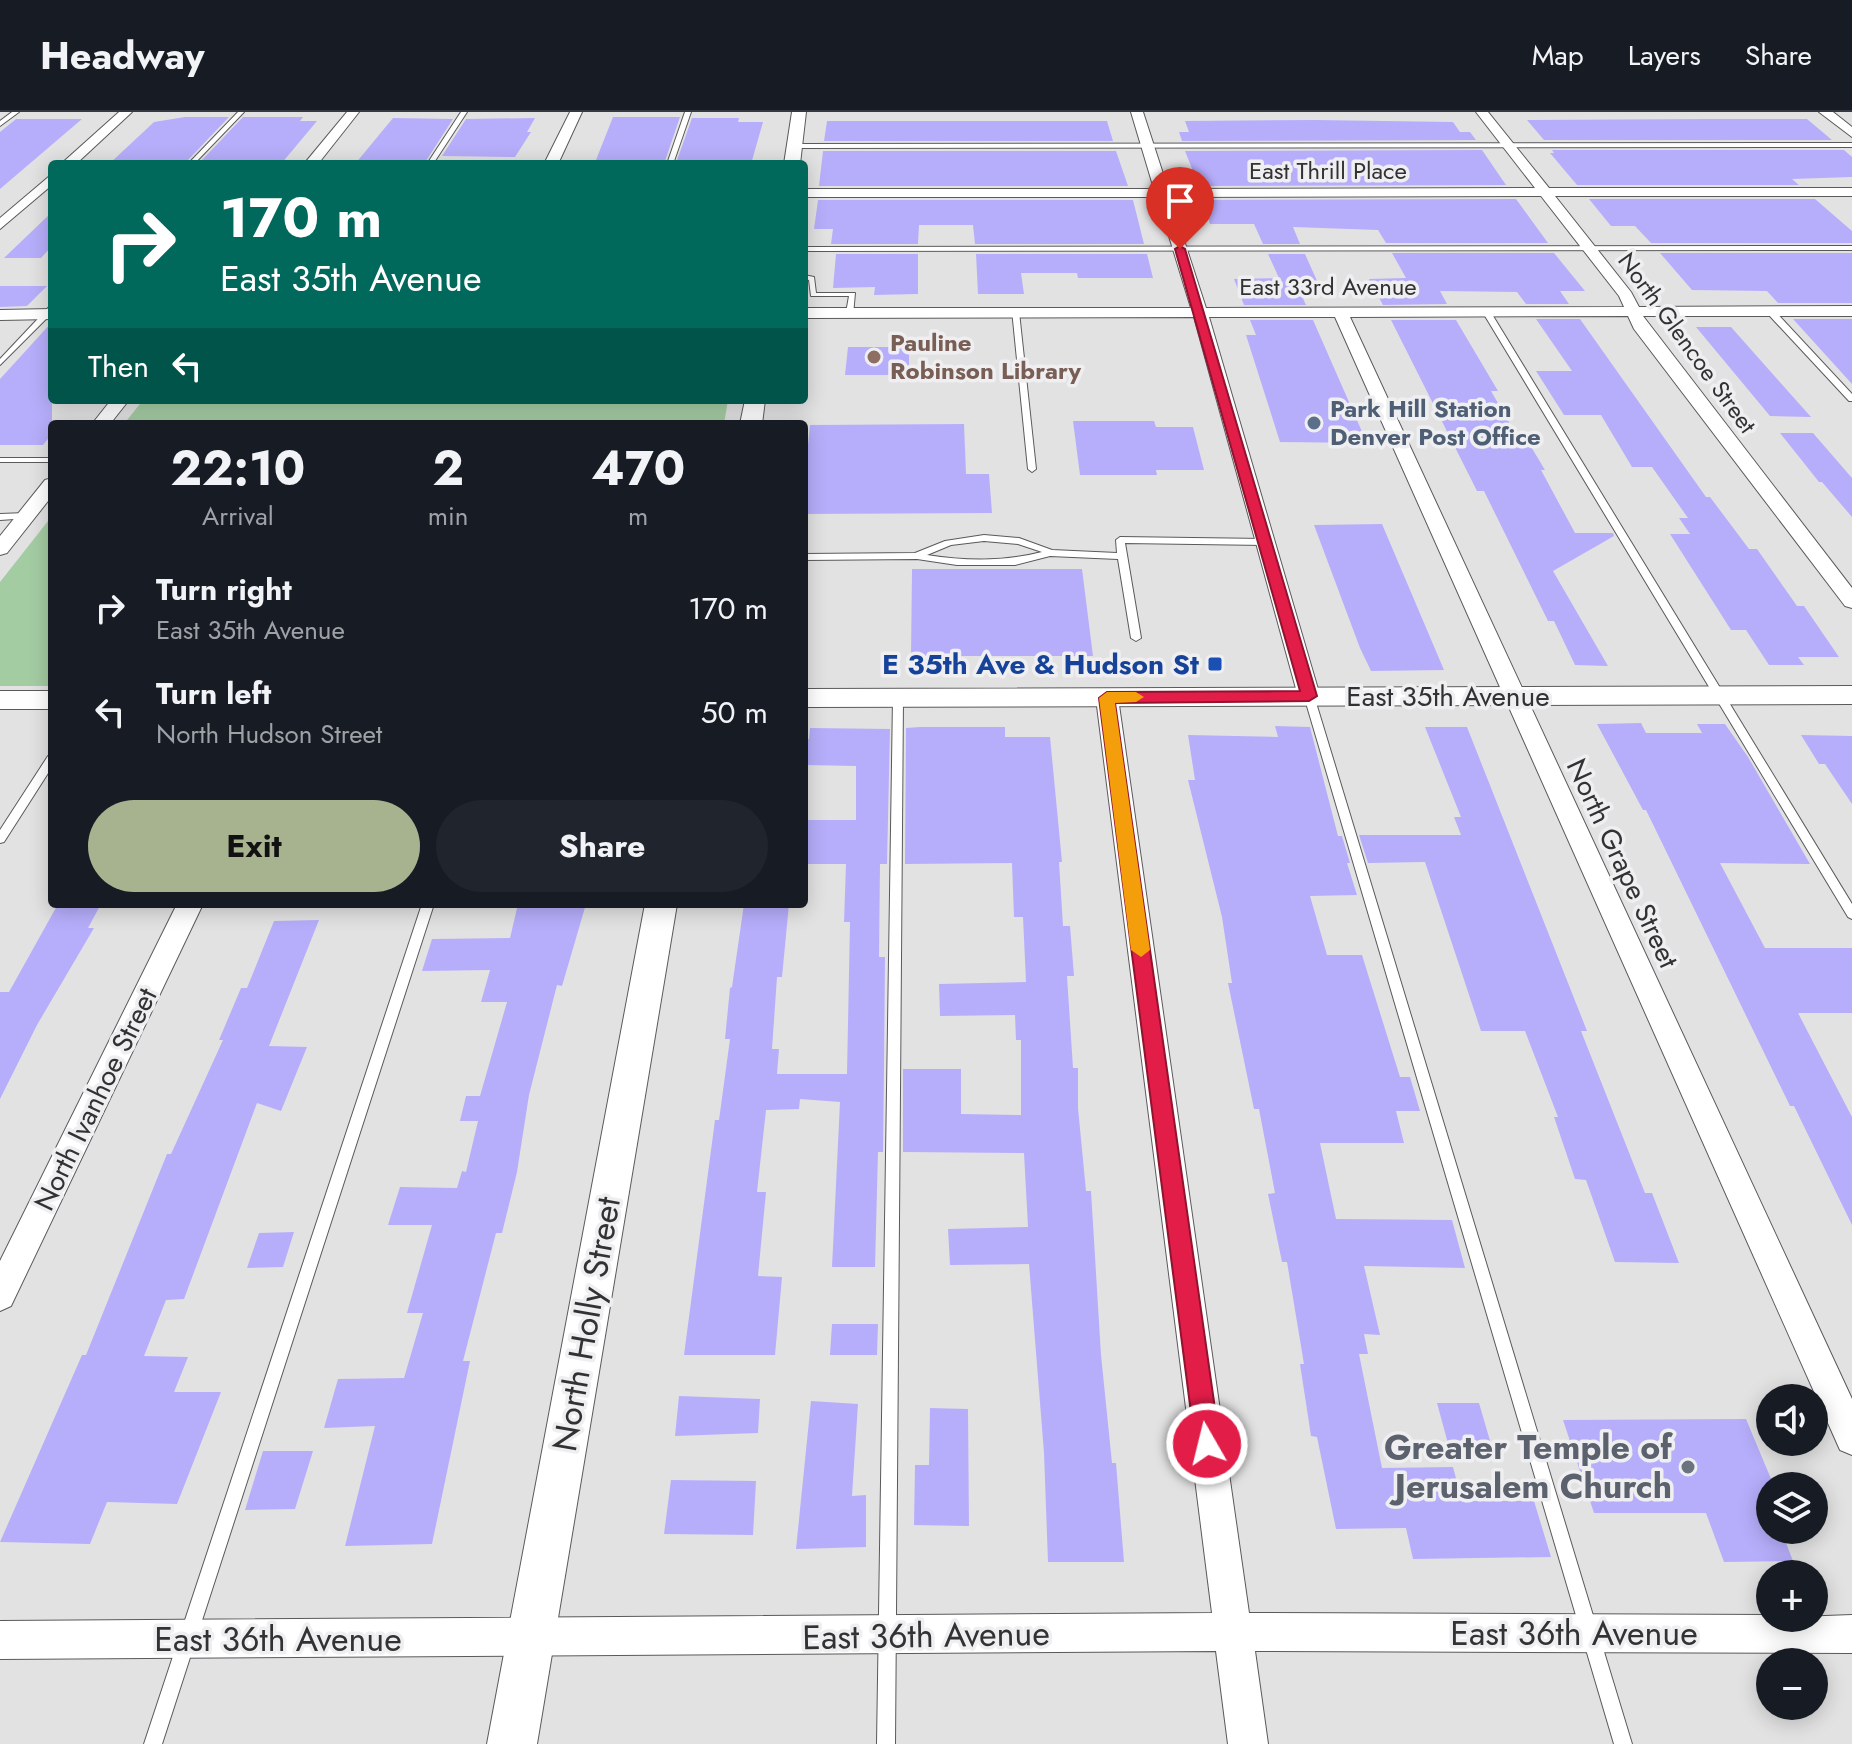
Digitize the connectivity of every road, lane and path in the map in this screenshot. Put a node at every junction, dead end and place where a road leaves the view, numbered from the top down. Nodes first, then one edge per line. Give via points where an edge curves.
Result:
1 (16, 112) edge
2 (126, 112) edge
3 (241, 112) edge
4 (353, 112) edge
5 (464, 112) edge
6 (576, 112) edge
7 (688, 112) edge
8 (799, 112) edge
9 (1137, 112) edge
10 (1482, 112) edge
11 (1825, 112) edge
12 (0, 124) edge
13 (1852, 133) edge
14 (1148, 145) junction
15 (1508, 145) junction
16 (1852, 145) edge
17 (795, 146) junction
18 (72, 160) edge
19 (195, 160) edge
20 (314, 160) edge
21 (433, 160) edge
22 (553, 160) edge
23 (671, 160) edge
24 (793, 160) edge
25 (48, 182) edge
26 (1852, 192) edge
27 (808, 193) edge
28 (1163, 193) junction
29 (1545, 193) junction
30 (0, 225) edge
31 (1589, 248) junction
32 (1852, 248) edge
33 (808, 249) edge
34 (1180, 249) junction
35 (808, 278) edge
36 (1340, 311) junction
37 (1486, 311) junction
38 (1633, 311) junction
39 (1770, 311) junction
40 (1852, 311) edge
41 (1015, 312) junction
42 (1200, 312) junction
43 (48, 313) edge
44 (808, 313) edge
45 (850, 313) junction
46 (0, 315) edge
47 (48, 315) edge
48 (0, 363) edge
49 (1852, 399) edge
50 (117, 404) edge
51 (104, 420) edge
52 (0, 460) edge
53 (48, 460) edge
54 (1032, 469) dead end
55 (48, 489) edge
56 (26, 516) junction
57 (0, 517) edge
58 (1265, 542) junction
59 (0, 549) edge
60 (1050, 553) junction
61 (917, 556) junction
62 (1122, 556) junction
63 (808, 557) edge
64 (1852, 602) edge
65 (1136, 638) dead end
66 (1513, 695) junction
67 (1718, 695) junction
68 (1852, 695) edge
69 (1309, 696) junction
70 (808, 698) edge
71 (898, 698) junction
72 (1107, 698) junction
73 (0, 700) edge
74 (48, 700) edge
75 (48, 765) edge
76 (0, 839) edge
77 (188, 908) edge
78 (427, 908) edge
79 (660, 908) edge
80 (1852, 914) edge
81 (0, 1295) edge
82 (1852, 1438) edge
83 (1233, 1632) junction
84 (1589, 1632) junction
85 (1852, 1634) edge
86 (888, 1636) junction
87 (531, 1638) junction
88 (187, 1639) junction
89 (0, 1640) edge
90 (153, 1744) edge
91 (512, 1744) edge
92 (886, 1744) edge
93 (1248, 1744) edge
94 (1623, 1744) edge

1 - 12 lane
2 - 18 street
3 - 19 lane
4 - 20 street
5 - 21 lane
6 - 22 street
7 - 23 lane
8 - 17 street
9 - 14 street
10 - 15 street, North Glencoe Street
11 - 13 street
14 - 15 lane
14 - 17 lane
14 - 28 street
15 - 16 lane
15 - 29 street, North Glencoe Street
17 - 24 street
25 - 30 street
26 - 29 street, East Thrill Place
27 - 28 street, East Thrill Place
28 - 29 street, East Thrill Place
28 - 34 street
29 - 31 street, North Glencoe Street
31 - 32 lane
31 - 34 lane
31 - 38 street, North Glencoe Street
33 - 34 lane
34 - 42 street
35 - 45 lane via 813,295 853,294
36 - 37 street, East 33rd Avenue
36 - 42 street, East 33rd Avenue
36 - 66 street, North Grape Street
37 - 38 street, East 33rd Avenue
37 - 67 lane
38 - 39 street, East 33rd Avenue
38 - 64 street, North Glencoe Street
39 - 40 street, East 33rd Avenue
39 - 49 lane
41 - 42 street, East 33rd Avenue
41 - 45 street, East 33rd Avenue
41 - 54 lane
42 - 58 street
43 - 46 street
44 - 45 street, East 33rd Avenue
47 - 48 lane
50 - 51 street
52 - 53 lane
55 - 56 street
56 - 57 lane
56 - 59 street
58 - 62 lane via 1120,540
58 - 69 street
60 - 61 lane via 1015,562
60 - 61 lane via 1035,544 955,540
60 - 62 lane
61 - 63 lane
62 - 65 lane
66 - 67 street, East 35th Avenue
66 - 69 street, East 35th Avenue
66 - 82 street, North Grape Street
67 - 68 street, East 35th Avenue
67 - 80 lane
69 - 72 street, East 35th Avenue
69 - 84 lane
70 - 71 street, East 35th Avenue
71 - 72 street, East 35th Avenue
71 - 86 lane
72 - 83 street
73 - 74 street
75 - 76 lane
77 - 81 street, North Ivanhoe Street
78 - 88 lane
79 - 87 street, North Holly Street
83 - 84 street, East 36th Avenue
83 - 86 street, East 36th Avenue
83 - 93 street
84 - 85 street, East 36th Avenue
84 - 94 lane
86 - 87 street, East 36th Avenue
86 - 92 lane
87 - 88 street, East 36th Avenue
87 - 91 street, North Holly Street
88 - 89 street, East 36th Avenue
88 - 90 lane

